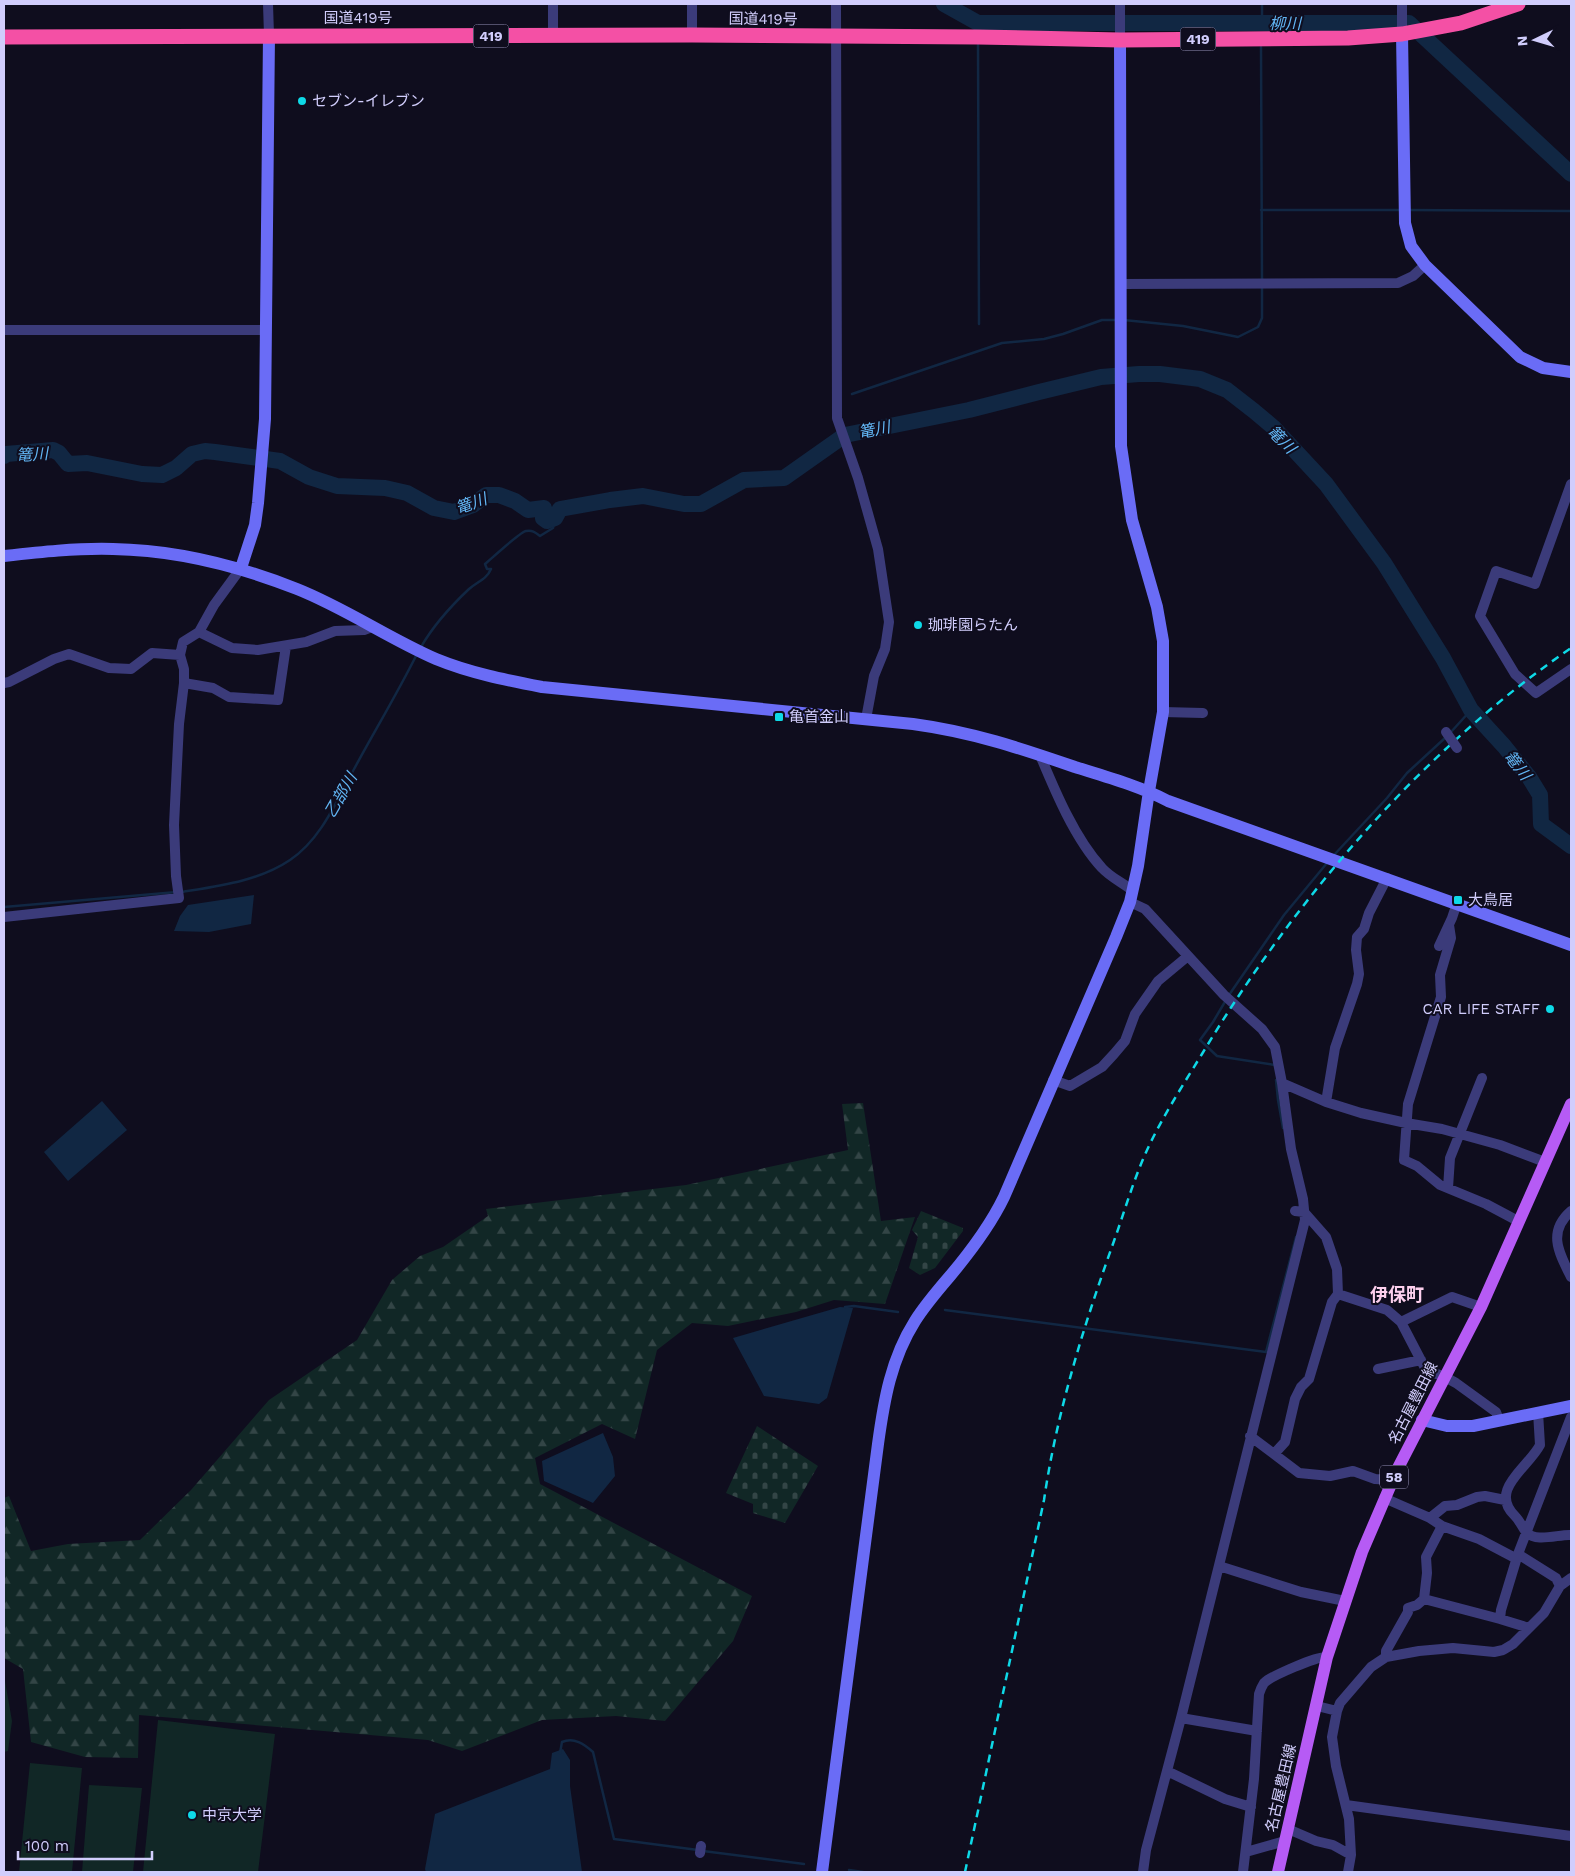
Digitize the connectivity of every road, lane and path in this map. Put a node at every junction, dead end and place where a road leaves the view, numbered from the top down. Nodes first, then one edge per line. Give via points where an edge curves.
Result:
1 (268, 4) edge
2 (553, 4) edge
3 (692, 4) edge
4 (836, 4) edge
5 (1120, 4) edge
6 (1402, 4) edge
7 (1518, 4) edge
8 (1405, 33) junction
9 (269, 35) junction
10 (692, 35) junction
11 (1120, 35) junction
12 (553, 36) junction
13 (4, 37) edge
14 (837, 37) junction
15 (1424, 265) junction
16 (1120, 284) junction
17 (4, 330) edge
18 (266, 330) junction
19 (1571, 372) edge
20 (1571, 484) edge
21 (4, 556) edge
22 (241, 568) junction
23 (372, 626) junction
24 (199, 632) junction
25 (286, 646) junction
26 (180, 655) junction
27 (1571, 669) edge
28 (4, 682) edge
29 (184, 683) junction
30 (1163, 712) junction
31 (1204, 713) dead end
32 (866, 719) junction
33 (1446, 732) dead end
34 (1457, 748) dead end
35 (1040, 755) junction
36 (1149, 791) junction
37 (1387, 878) junction
38 (1131, 896) junction
39 (1456, 903) junction
40 (4, 917) edge
41 (1450, 925) junction
42 (1571, 945) edge
43 (1439, 946) dead end
44 (1188, 956) junction
45 (1482, 1078) dead end
46 (1053, 1080) junction
47 (1282, 1083) junction
48 (1326, 1102) junction
49 (1571, 1104) edge
50 (1406, 1123) junction
51 (1461, 1134) junction
52 (1545, 1162) junction
53 (1448, 1188) junction
54 (1571, 1211) edge
55 (1300, 1212) junction
56 (1518, 1221) junction
57 (1571, 1277) edge
58 (1338, 1294) junction
59 (1481, 1307) junction
60 (1401, 1322) junction
61 (1421, 1360) junction
62 (1378, 1369) dead end
63 (1445, 1377) junction
64 (1571, 1406) edge
65 (1538, 1412) junction
66 (1571, 1417) edge
67 (1422, 1420) junction
68 (1499, 1420) junction
69 (1250, 1436) junction
70 (1274, 1454) junction
71 (1393, 1480) junction
72 (1384, 1498) junction
73 (1505, 1500) junction
74 (1430, 1518) junction
75 (1442, 1526) junction
76 (1527, 1533) junction
77 (1571, 1535) edge
78 (1517, 1557) junction
79 (1219, 1566) junction
80 (1571, 1578) edge
81 (1560, 1586) junction
82 (1424, 1598) junction
83 (1345, 1601) junction
84 (1500, 1619) junction
85 (1529, 1628) junction
86 (1327, 1657) junction
87 (1386, 1657) junction
88 (1317, 1706) junction
89 (1337, 1711) junction
90 (1181, 1718) junction
91 (1257, 1732) junction
92 (1167, 1771) junction
93 (1346, 1805) junction
94 (1251, 1807) junction
95 (1287, 1835) junction
96 (1571, 1836) edge
97 (1246, 1852) junction
98 (1351, 1855) junction
99 (822, 1872) edge
100 (1143, 1872) edge
101 (1243, 1872) edge
102 (1278, 1872) edge
103 (1348, 1872) edge

1 - 9 street
2 - 12 street
3 - 10 street
4 - 14 street
5 - 11 street
6 - 8 street
7 - 8 highway, 国道419号 / 419 via 1461,23
8 - 11 highway, 国道419号 / 419 via 1348,38
8 - 15 street via 1405,223 1411,246
9 - 12 highway, 国道419号 / 419
9 - 13 highway, 国道419号 / 419
9 - 18 street
10 - 12 highway, 国道419号 / 419
10 - 14 highway, 国道419号 / 419
11 - 14 highway, 国道419号 / 419
11 - 16 street
14 - 32 street via 837,418 878,549 889,622
15 - 16 street via 1413,276 1398,282
15 - 19 street via 1520,357 1543,368
16 - 30 street via 1121,446 1132,520 1163,641
17 - 18 street
18 - 22 street via 264,432 258,503
20 - 27 street via 1536,584 1496,571 1480,616 1515,674 1536,693
21 - 22 street via 115,548
22 - 23 street via 327,602
22 - 24 street
23 - 25 street via 364,630 327,633
23 - 32 street via 466,670 542,687
24 - 25 street via 232,648 258,650
24 - 26 street via 183,642
25 - 29 street via 278,700 229,697 213,688
26 - 28 street via 152,653 131,669 109,668 69,654
26 - 29 street
29 - 40 street via 174,825 179,898
30 - 31 street
30 - 36 street
32 - 35 street via 970,733
33 - 34 street, bridge
35 - 36 street
35 - 38 street via 1080,837 1102,868
36 - 37 street via 1168,801
36 - 38 street
37 - 39 street
37 - 48 street via 1364,929 1357,937 1359,974 1335,1048
38 - 44 street
38 - 46 street
39 - 41 street
39 - 42 street
41 - 43 street
41 - 50 street via 1451,938 1440,975 1440,997 1408,1104
44 - 46 street via 1158,981 1135,1014 1125,1041 1102,1067 1070,1086
44 - 47 street via 1262,1029 1275,1048
45 - 51 street
46 - 99 street via 996,1214 916,1319 890,1376 883,1405
47 - 48 street
47 - 55 street via 1291,1148 1303,1199
48 - 50 street
49 - 52 main road, 名古屋豊田線 / 58
50 - 51 street
50 - 53 street via 1404,1160
51 - 52 street
51 - 53 street via 1450,1158
52 - 56 main road, 名古屋豊田線 / 58
53 - 56 street
54 - 57 street via 1561,1221 1557,1243
55 - 58 street via 1326,1237 1337,1270
55 - 69 street via 1305,1220
56 - 59 main road, 名古屋豊田線 / 58
58 - 60 street via 1387,1310
58 - 70 street via 1332,1302 1309,1379 1295,1399 1285,1442
59 - 60 street via 1452,1297
59 - 63 main road, 名古屋豊田線 / 58
60 - 61 street
61 - 62 street
61 - 63 street via 1426,1370
63 - 67 main road, 名古屋豊田線 / 58
63 - 68 street via 1496,1412
64 - 65 street
65 - 68 street
65 - 73 street via 1540,1445 1511,1482
66 - 76 street
67 - 68 street via 1458,1427
67 - 71 main road, 名古屋豊田線 / 58
69 - 70 street
69 - 79 street
70 - 71 street via 1298,1473 1330,1476 1353,1471 1375,1479
71 - 72 main road, 名古屋豊田線 / 58
72 - 74 street
72 - 83 main road, 名古屋豊田線 / 58
73 - 74 street via 1486,1496 1477,1498 1445,1506
73 - 76 street
74 - 75 street
75 - 78 street
75 - 82 street via 1426,1557
76 - 77 street via 1536,1537
76 - 78 street
78 - 81 street via 1556,1578
78 - 84 street
79 - 83 street via 1301,1592
79 - 90 street
80 - 81 street
81 - 85 street via 1544,1613
82 - 84 street
82 - 87 street via 1408,1608
83 - 86 main road, 名古屋豊田線 / 58
84 - 85 street
85 - 87 street via 1513,1644 1494,1652 1453,1648
86 - 88 main road, 名古屋豊田線 / 58
86 - 91 street via 1321,1656 1299,1665 1264,1683 1259,1694
87 - 89 street via 1371,1667 1340,1703
88 - 89 street
88 - 95 main road, 名古屋豊田線 / 58
89 - 93 street via 1332,1737
90 - 91 street
90 - 92 street
91 - 94 street
92 - 94 street via 1225,1799
92 - 100 street
93 - 96 street
93 - 98 street
94 - 97 street
95 - 97 street
95 - 98 street via 1333,1845
95 - 102 main road, 名古屋豊田線 / 58
97 - 101 street
98 - 103 street

